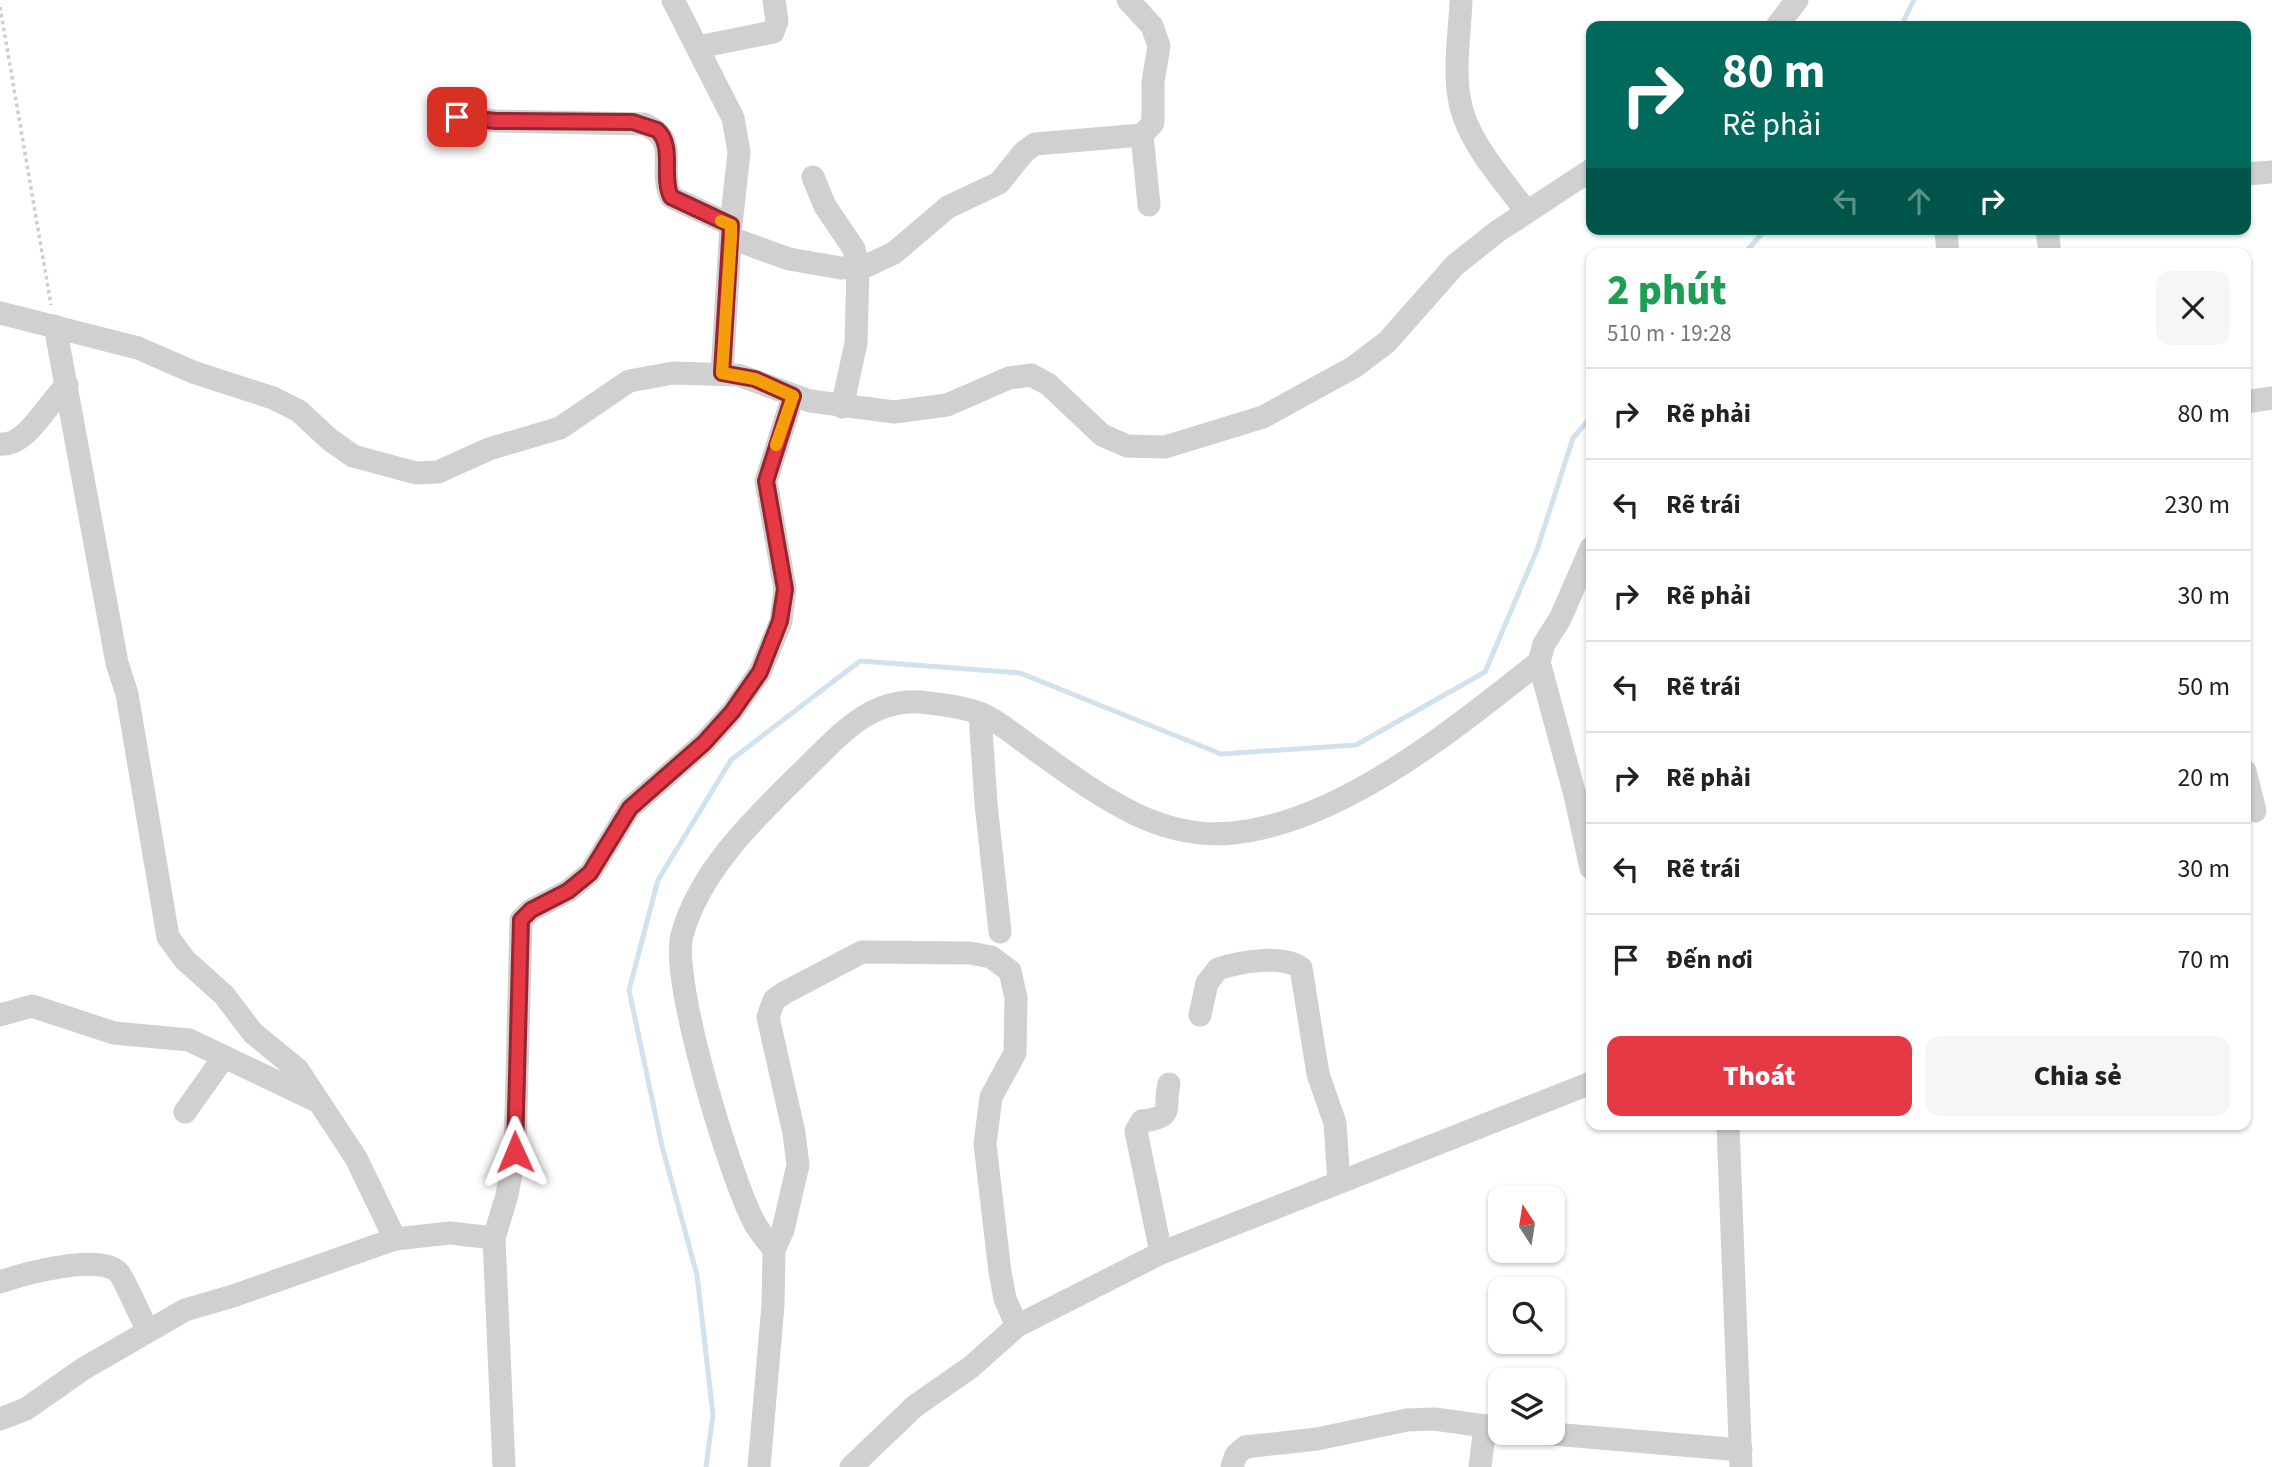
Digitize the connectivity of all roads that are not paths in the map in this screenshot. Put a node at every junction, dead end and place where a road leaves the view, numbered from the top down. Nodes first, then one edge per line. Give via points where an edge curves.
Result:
1 (673, 0) edge
2 (774, 0) edge
3 (1128, 0) edge
4 (1461, 0) edge
5 (1797, 0) edge
6 (1781, 21) edge
7 (698, 47) junction
8 (457, 117) dead end
9 (1142, 135) junction
10 (2272, 172) edge
11 (1586, 173) edge
12 (2251, 174) edge
13 (813, 177) dead end
14 (1149, 205) dead end
15 (1527, 212) junction
16 (731, 232) junction
17 (858, 268) junction
18 (0, 313) edge
19 (55, 326) junction
20 (722, 373) junction
21 (68, 385) junction
22 (793, 396) junction
23 (2272, 398) edge
24 (2251, 401) edge
25 (842, 407) junction
26 (0, 444) edge
27 (1586, 559) edge
28 (1539, 662) junction
29 (980, 714) junction
30 (2251, 790) edge
31 (2257, 810) edge
32 (1586, 845) edge
33 (1000, 932) dead end
34 (0, 1015) edge
35 (1200, 1015) dead end
36 (224, 1057) junction
37 (1169, 1084) dead end
38 (1586, 1085) edge
39 (317, 1101) junction
40 (185, 1112) dead end
41 (1728, 1130) edge
42 (1339, 1182) junction
43 (494, 1238) junction
44 (395, 1239) junction
45 (774, 1250) junction
46 (1161, 1253) junction
47 (0, 1282) edge
48 (1017, 1326) junction
49 (148, 1331) junction
50 (0, 1419) edge
51 (1488, 1427) edge
52 (1565, 1436) edge
53 (1488, 1440) edge
54 (1741, 1458) edge
55 (504, 1467) edge
56 (759, 1467) edge
57 (851, 1467) edge
58 (1232, 1467) edge
59 (1480, 1467) edge

1 - 7 street
2 - 7 street via 777,21 773,32
3 - 9 street via 1152,26 1159,47 1153,122
4 - 15 street via 1458,85 1463,113 1479,145
5 - 6 street
7 - 16 street via 736,131 739,164
8 - 16 street via 644,124 666,141 665,179 671,197
9 - 14 street
9 - 17 street via 1035,144 999,183 948,207 894,253
10 - 12 street
11 - 15 street
13 - 17 street via 825,206 854,249
15 - 25 street via 1455,265 1387,342 1354,367 1288,406 1193,441 1144,449 1114,441 1091,427 1048,384 1031,375 1009,378 931,408 894,412
16 - 17 street via 789,259
16 - 20 street
17 - 25 street via 856,343
18 - 19 street
19 - 20 street via 138,348 273,398 299,411 353,456 416,473 438,472 489,449 560,428 621,385 639,378
19 - 21 street
20 - 22 street via 755,379
21 - 26 street via 22,439
21 - 39 street via 168,937 224,995 253,1034 298,1070
22 - 25 street
22 - 43 street via 766,481 785,589 780,621 760,672 704,743 630,808 590,873 521,920 515,1152
23 - 24 street
27 - 28 street
28 - 29 street via 1448,733 1342,798 1283,823 1235,833 1187,833 1136,815
28 - 32 street
29 - 33 street
29 - 45 street via 915,702 896,702 868,713 795,779 734,844 688,917 679,951 705,1076 754,1223
30 - 31 street
34 - 36 street via 32,1006 45,1008 114,1033 189,1040
35 - 42 street via 1208,983 1218,969 1281,961 1301,968 1318,1074 1333,1113
36 - 39 street
36 - 40 street
37 - 46 street via 1166,1114 1142,1121 1136,1131
38 - 42 street
39 - 44 street via 356,1158
41 - 54 street
42 - 46 street
43 - 44 street via 450,1233
43 - 55 street
44 - 49 street via 185,1310
45 - 48 street via 798,1165 768,1017 774,1000 862,952 940,951 991,957 1010,971 1017,998 1015,1053 991,1097 985,1144 1000,1272
45 - 56 street
46 - 48 street
47 - 49 street via 40,1269 110,1266 122,1275
48 - 57 street via 971,1367 915,1406
49 - 50 street via 26,1409
51 - 58 street via 1407,1419 1317,1439 1245,1447
52 - 54 street
53 - 59 street

